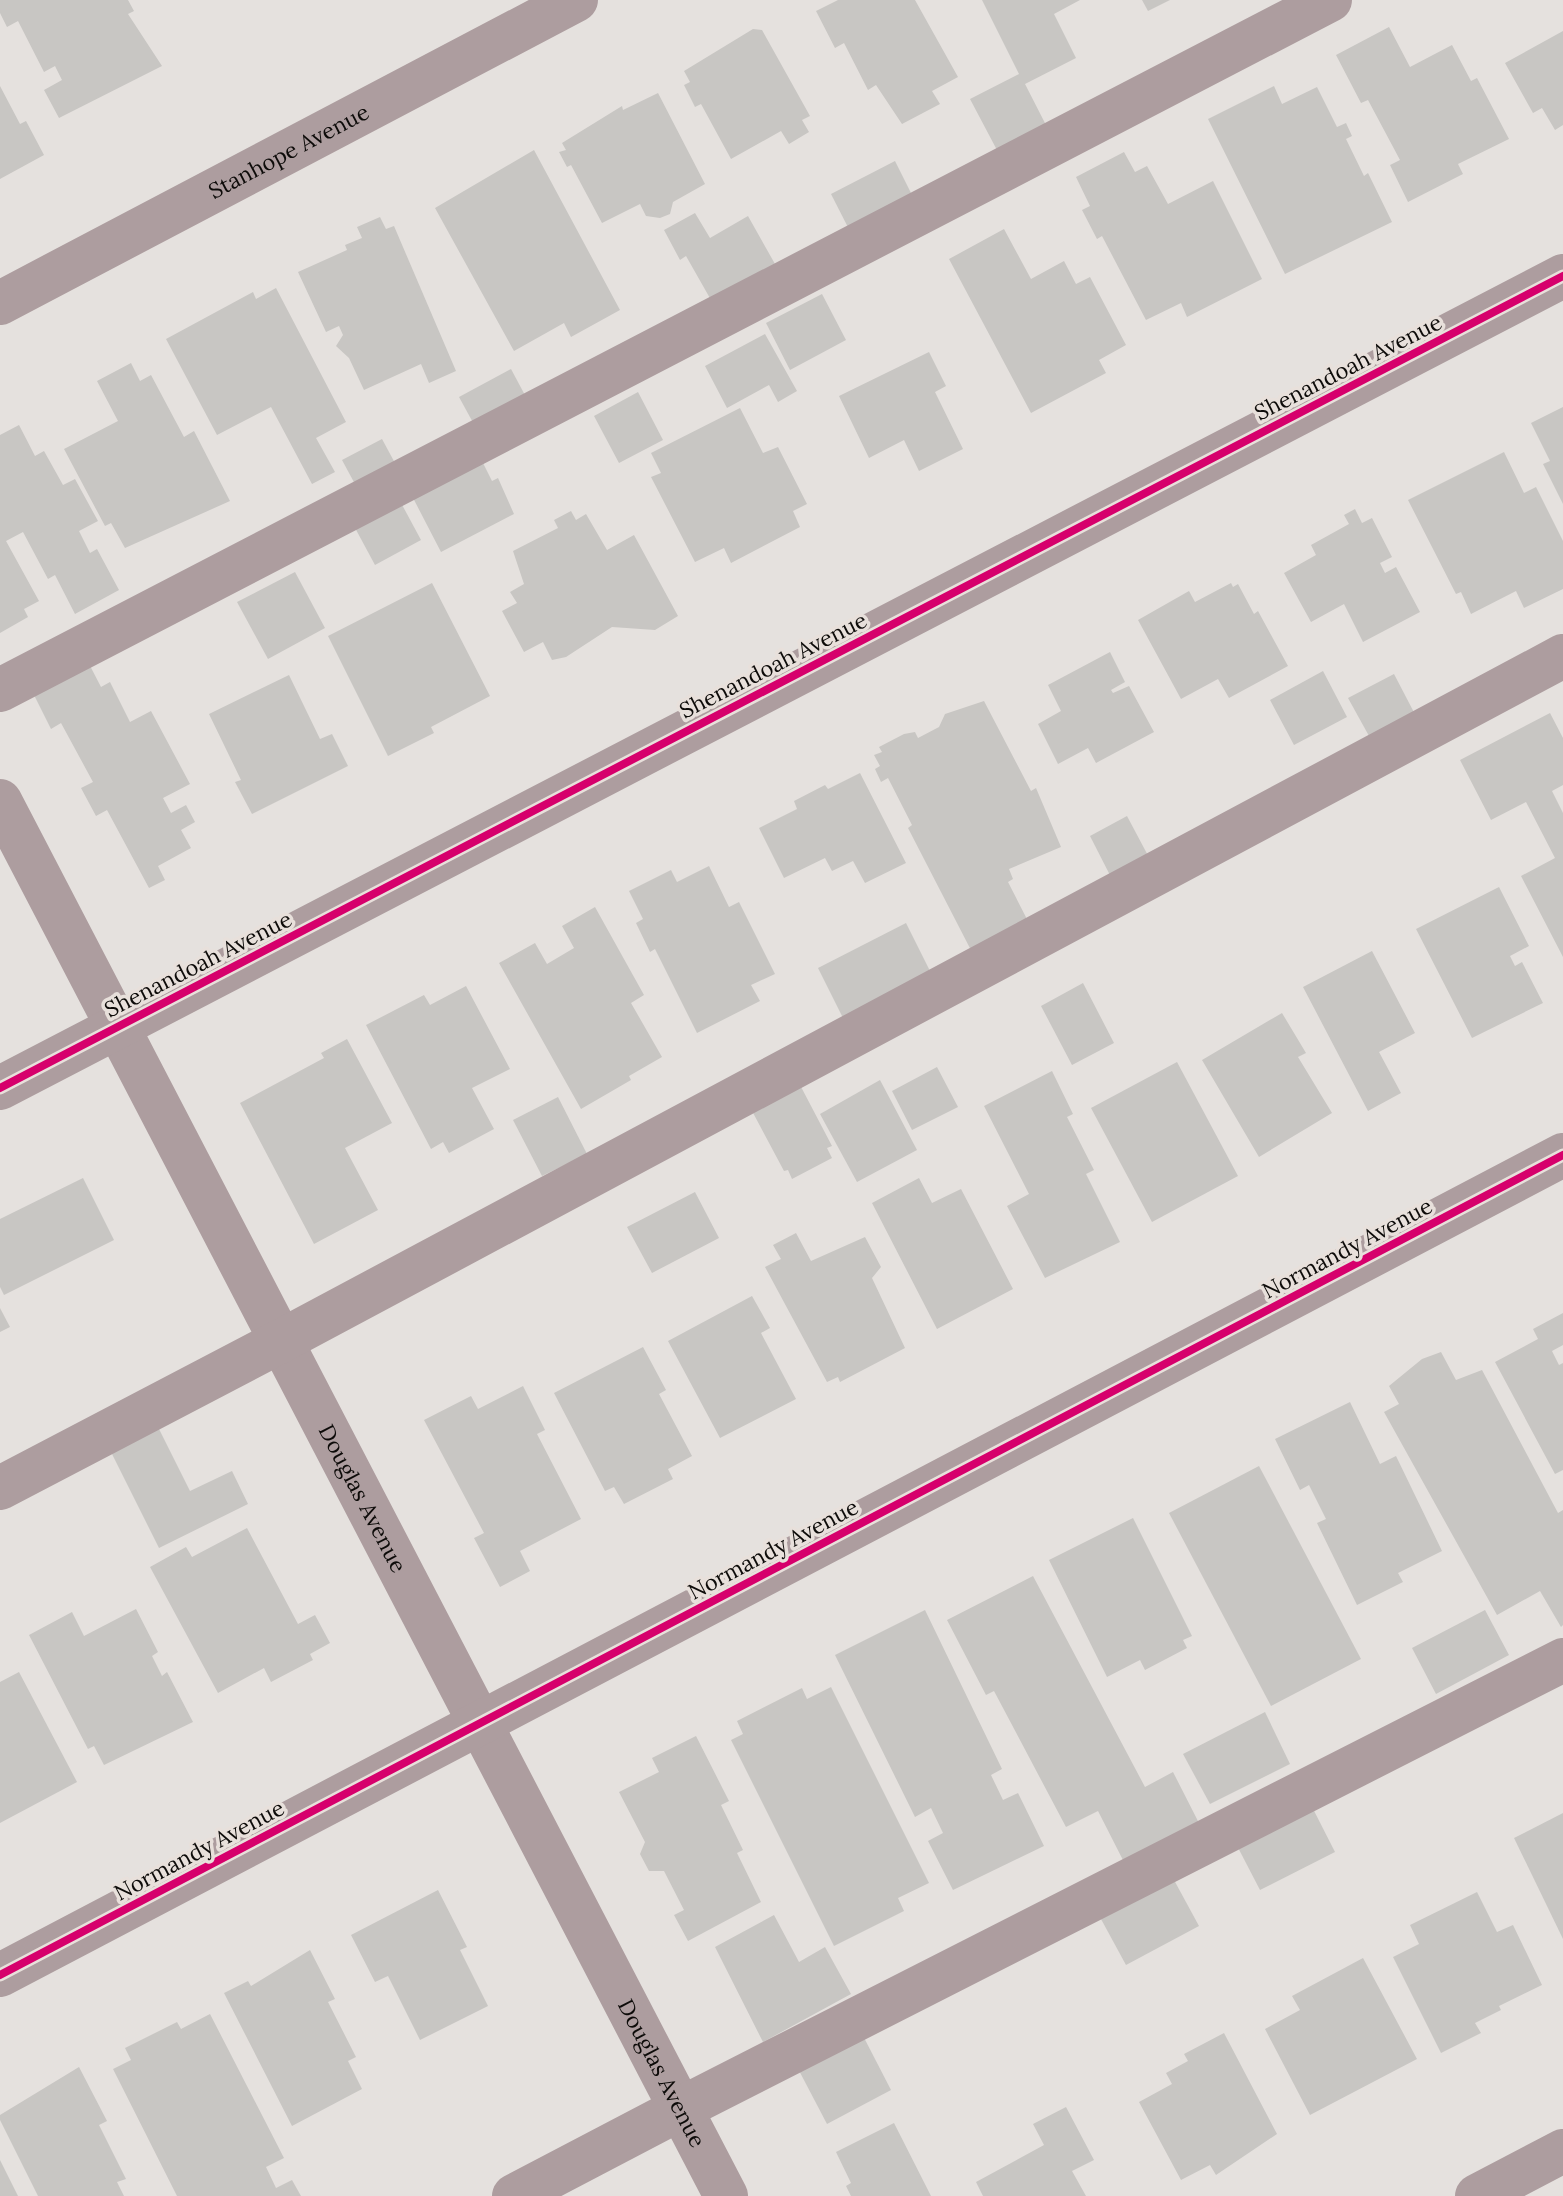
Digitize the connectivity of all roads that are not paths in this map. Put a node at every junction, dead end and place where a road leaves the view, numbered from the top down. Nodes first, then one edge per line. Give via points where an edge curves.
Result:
1 (576, 0) edge
2 (1330, 0) edge
3 (1563, 276) edge
4 (0, 303) edge
5 (1563, 656) edge
6 (0, 690) edge
7 (0, 801) edge
8 (117, 1026) junction
9 (0, 1088) edge
10 (1563, 1155) edge
11 (281, 1341) junction
12 (0, 1488) edge
13 (1563, 1660) edge
14 (480, 1722) junction
15 (0, 1975) edge
16 (680, 2109) junction
17 (1563, 2151) edge
18 (514, 2196) edge
19 (726, 2196) edge
20 (1477, 2196) edge

1 - 4 street, Stanhope Avenue
2 - 6 street
3 - 8 street, Shenandoah Avenue
5 - 11 street
7 - 8 street, Douglas Avenue
8 - 9 street, Shenandoah Avenue
8 - 11 street, Douglas Avenue
10 - 14 street, Normandy Avenue
11 - 12 street
11 - 14 street, Douglas Avenue
13 - 16 street
14 - 15 street, Normandy Avenue
14 - 16 street, Douglas Avenue
16 - 18 street
16 - 19 street, Douglas Avenue
17 - 20 street

